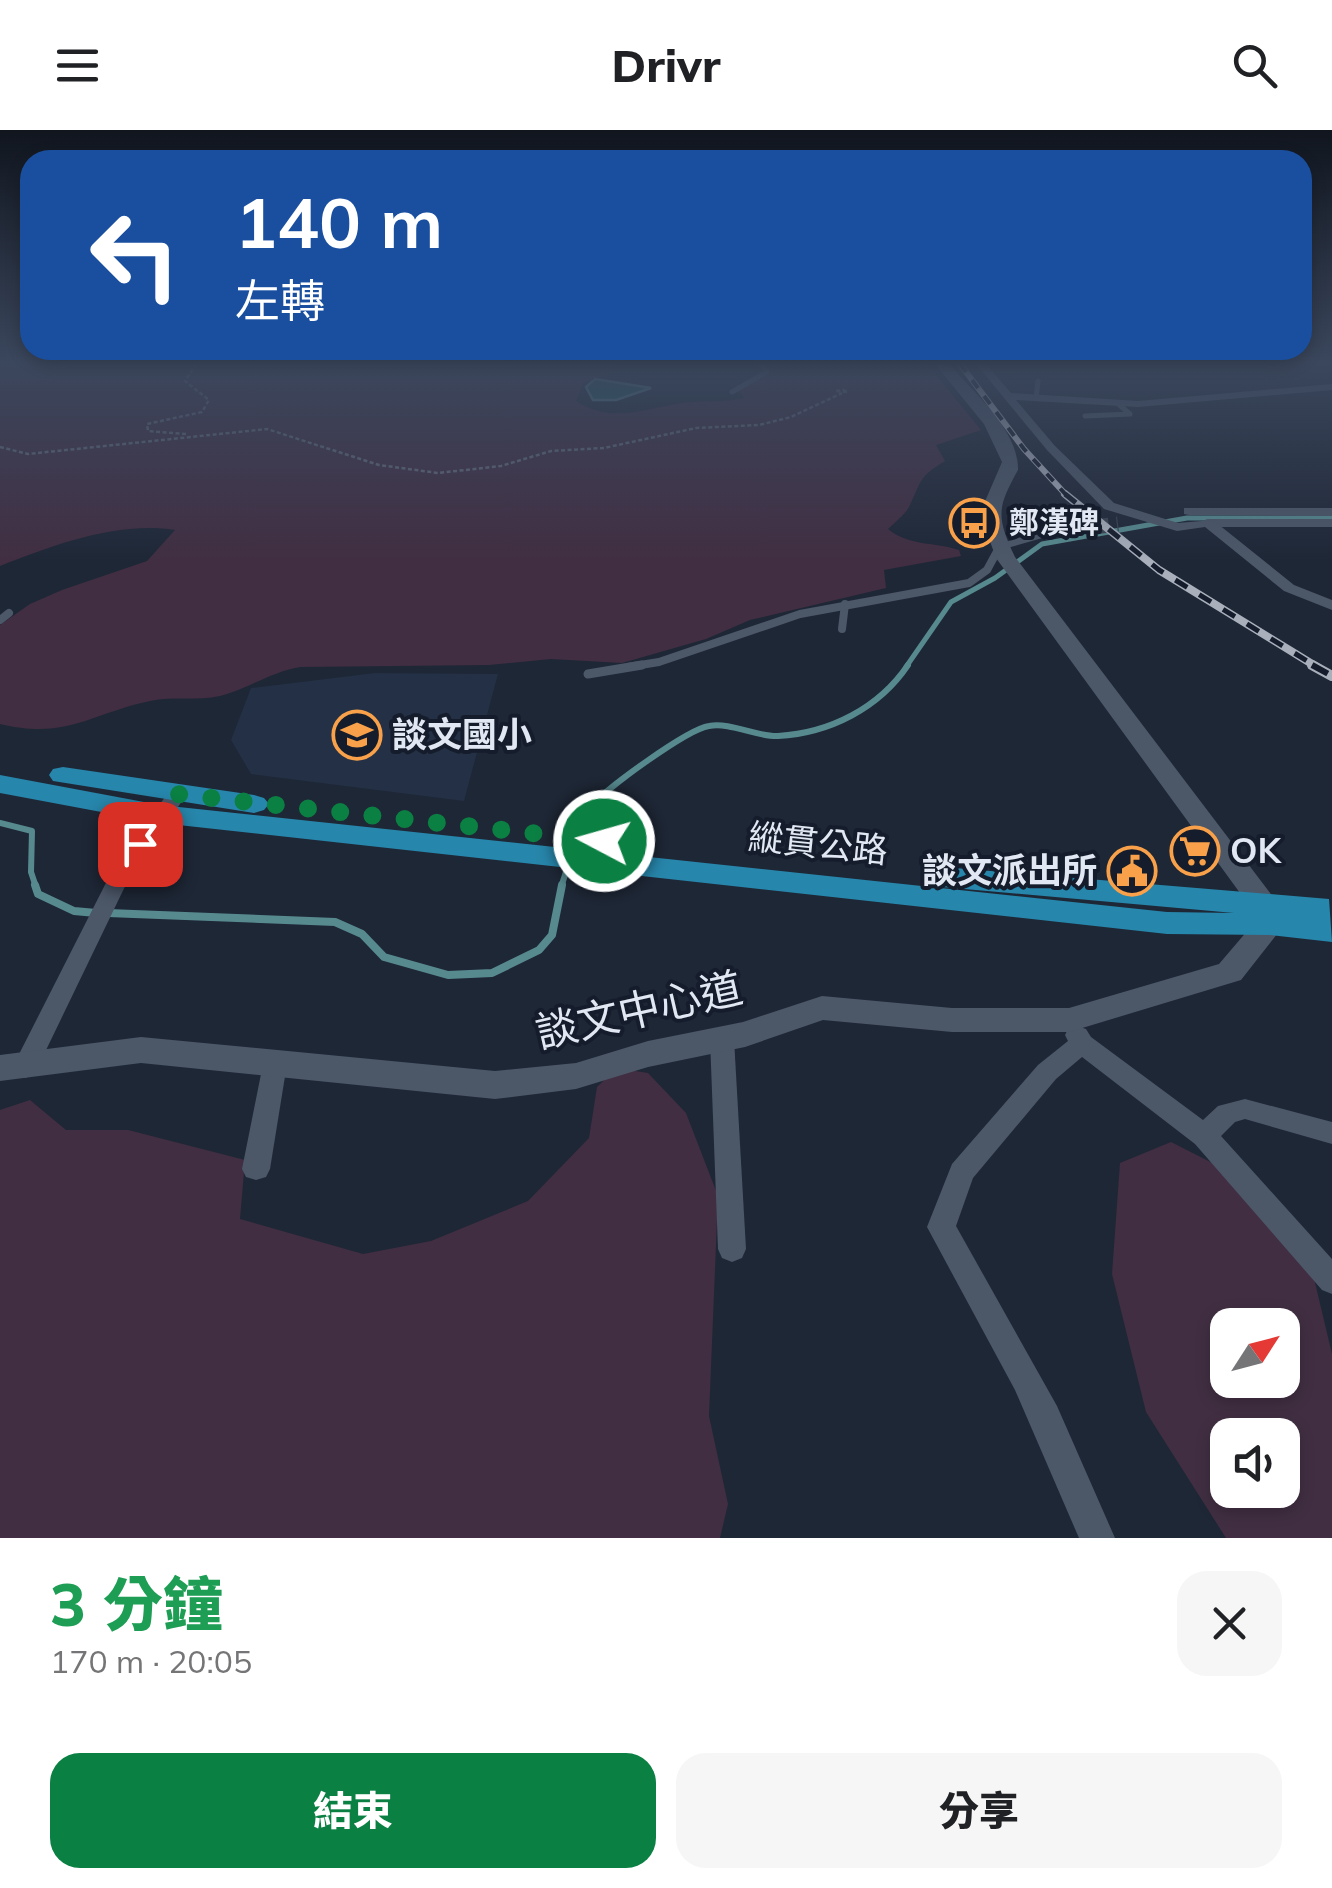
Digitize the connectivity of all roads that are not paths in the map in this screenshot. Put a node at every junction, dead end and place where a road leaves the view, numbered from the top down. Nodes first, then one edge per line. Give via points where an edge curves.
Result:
1 (993, 430) edge
2 (1037, 430) edge
3 (1332, 512) edge
4 (1143, 516) junction
5 (1208, 522) junction
6 (1332, 523) edge
7 (1118, 524) tunnel mouth
8 (1094, 527) tunnel mouth
9 (1003, 552) junction
10 (845, 604) junction
11 (1332, 605) edge
12 (9, 613) dead end
13 (0, 620) edge
14 (842, 629) dead end
15 (588, 674) dead end
16 (0, 764) edge
17 (0, 784) edge
18 (168, 804) junction
19 (1332, 910) edge
20 (1266, 913) junction
21 (1332, 930) edge
22 (1076, 1032) junction
23 (722, 1039) junction
24 (276, 1064) junction
25 (12, 1068) edge
26 (1332, 1133) edge
27 (1204, 1136) junction
28 (256, 1169) dead end
29 (732, 1249) dead end
30 (1332, 1280) edge
31 (1097, 1538) edge

1 - 9 street via 1011,464 992,510
2 - 4 street via 1109,506
3 - 4 street
4 - 5 street via 1177,526
4 - 7 street
5 - 6 lane
5 - 11 street via 1289,588
8 - 9 street via 1060,529
9 - 10 lane via 969,583
9 - 20 street
10 - 14 lane
10 - 15 lane via 659,662
12 - 13 lane
16 - 18 main road
17 - 18 main road
18 - 20 main road, 縱貫公路 via 656,857 1167,923
18 - 25 street via 121,873 70,975
19 - 20 main road, 縱貫公路
20 - 21 main road, 縱貫公路
20 - 22 street, 談文中心道 via 1230,972
22 - 23 street, 談文中心道 via 822,1008
22 - 27 street
22 - 31 street via 962,1172 940,1227 1009,1340
23 - 24 street, 談文中心道 via 576,1076 495,1085
23 - 29 street
24 - 25 street, 談文中心道 via 141,1050
24 - 28 street
26 - 27 street via 1245,1110 1228,1113
27 - 30 street

